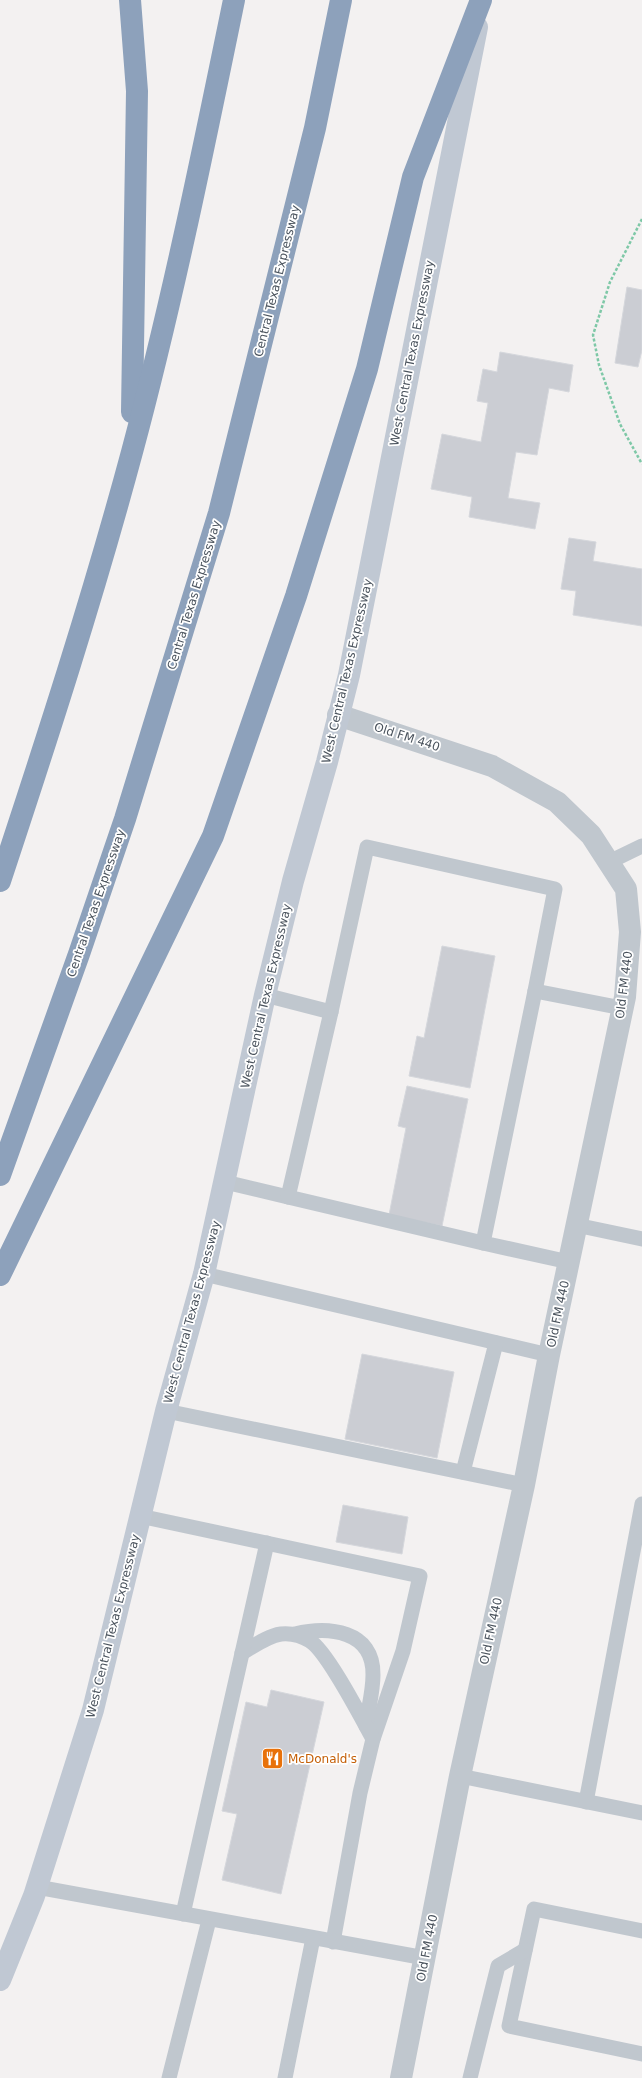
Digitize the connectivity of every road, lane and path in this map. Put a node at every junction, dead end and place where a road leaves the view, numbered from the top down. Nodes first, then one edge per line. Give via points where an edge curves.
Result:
1 (130, 0) edge
2 (234, 0) edge
3 (341, 0) edge
4 (482, 0) edge
5 (642, 218) edge
6 (132, 452) junction
7 (642, 464) edge
8 (338, 715) junction
9 (642, 846) edge
10 (609, 862) junction
11 (0, 882) edge
12 (536, 991) junction
13 (265, 995) junction
14 (622, 1008) junction
15 (331, 1012) junction
16 (0, 1175) edge
17 (225, 1182) junction
18 (288, 1197) junction
19 (576, 1225) junction
20 (642, 1239) edge
21 (483, 1243) junction
22 (569, 1262) junction
23 (204, 1274) junction
24 (0, 1276) edge
25 (496, 1343) junction
26 (549, 1355) junction
27 (166, 1411) junction
28 (463, 1472) junction
29 (524, 1485) junction
30 (642, 1504) edge
31 (140, 1516) junction
32 (267, 1543) junction
33 (296, 1634) junction
34 (242, 1653) junction
35 (366, 1726) junction
36 (373, 1739) junction
37 (460, 1776) junction
38 (586, 1802) junction
39 (642, 1813) edge
40 (37, 1887) junction
41 (183, 1914) junction
42 (208, 1920) junction
43 (642, 1931) edge
44 (313, 1938) junction
45 (333, 1942) junction
46 (525, 1950) junction
47 (425, 1958) junction
48 (0, 1980) edge
49 (642, 2054) edge
50 (169, 2078) edge
51 (285, 2078) edge
52 (401, 2078) edge
53 (470, 2078) edge

1 - 6 highway via 137,91
2 - 6 highway via 190,212
3 - 16 highway, Central Texas Expressway via 315,128 219,513 125,819
4 - 8 main road, West Central Texas Expressway via 349,675
4 - 24 highway via 414,177 365,377 296,596 213,836
5 - 7 path via 610,282 593,335 599,365 620,424
6 - 11 highway via 57,710
8 - 10 street, Old FM 440 via 492,766 557,802 591,835
8 - 13 main road, West Central Texas Expressway
9 - 10 lane
10 - 14 street, Old FM 440 via 626,889 630,932
12 - 14 lane
12 - 15 lane via 555,889 367,847
12 - 21 lane
13 - 15 lane
13 - 17 main road, West Central Texas Expressway
14 - 19 street, Old FM 440
15 - 18 lane
17 - 18 lane
17 - 23 main road, West Central Texas Expressway
18 - 21 lane
19 - 20 lane
19 - 22 street, Old FM 440
21 - 22 lane
22 - 26 street, Old FM 440
23 - 25 lane
23 - 27 main road, West Central Texas Expressway
25 - 26 lane
25 - 28 lane
26 - 29 street, Old FM 440
27 - 28 lane
27 - 31 main road, West Central Texas Expressway
28 - 29 lane
29 - 37 street, Old FM 440
30 - 38 lane
31 - 32 lane
31 - 40 main road, West Central Texas Expressway via 93,1710
32 - 34 lane
32 - 36 lane via 420,1576 403,1651
33 - 34 lane via 280,1634
33 - 35 lane via 312,1641 328,1661
33 - 35 lane via 313,1630 335,1630 353,1636 362,1645 370,1657 373,1674
34 - 41 lane
35 - 36 lane
36 - 45 lane via 360,1794
37 - 38 lane
37 - 47 street, Old FM 440
38 - 39 lane
40 - 41 lane
40 - 48 main road, West Central Texas Expressway
41 - 42 lane
42 - 44 lane
42 - 50 lane
43 - 46 lane via 534,1909
44 - 45 lane
44 - 51 lane
45 - 47 lane
46 - 49 lane via 509,2026
46 - 53 lane via 498,1966
47 - 52 street, Old FM 440

